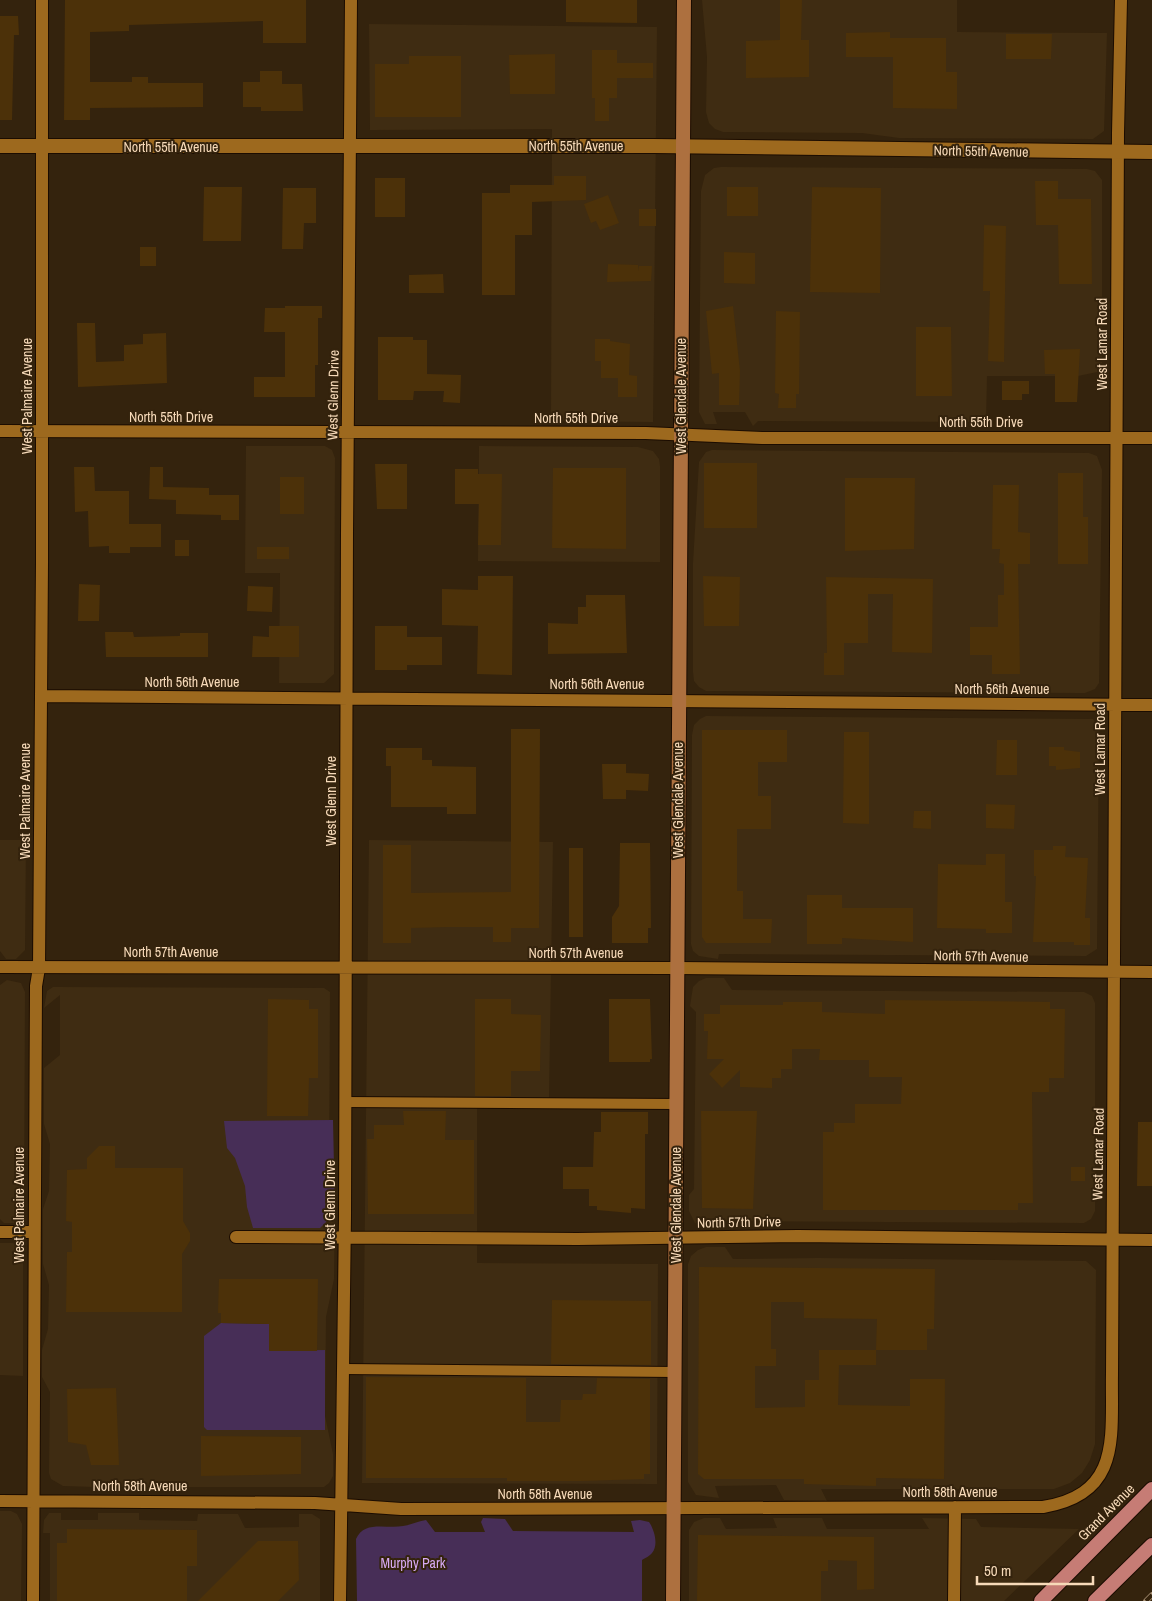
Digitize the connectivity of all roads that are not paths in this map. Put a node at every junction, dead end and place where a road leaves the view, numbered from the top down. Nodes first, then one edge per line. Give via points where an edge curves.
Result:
1 (42, 0) edge
2 (351, 0) edge
3 (684, 0) edge
4 (1121, 0) edge
5 (0, 146) edge
6 (43, 146) junction
7 (682, 146) junction
8 (351, 147) junction
9 (1118, 152) junction
10 (1152, 152) edge
11 (0, 431) edge
12 (42, 432) junction
13 (348, 432) junction
14 (680, 434) junction
15 (1117, 437) junction
16 (1152, 438) edge
17 (41, 696) junction
18 (346, 698) junction
19 (679, 700) junction
20 (1115, 705) junction
21 (1152, 705) edge
22 (0, 967) edge
23 (346, 967) junction
24 (39, 968) junction
25 (677, 968) junction
26 (1115, 972) junction
27 (1152, 972) edge
28 (345, 1102) junction
29 (676, 1104) junction
30 (0, 1232) edge
31 (33, 1232) junction
32 (236, 1237) dead end
33 (345, 1237) junction
34 (676, 1237) junction
35 (1112, 1238) junction
36 (1152, 1240) edge
37 (344, 1369) junction
38 (675, 1372) junction
39 (1152, 1489) edge
40 (1086, 1491) joint
41 (35, 1500) junction
42 (0, 1501) edge
43 (342, 1505) junction
44 (955, 1507) junction
45 (674, 1508) junction
46 (1152, 1545) edge
47 (33, 1601) edge
48 (340, 1601) edge
49 (673, 1601) edge
50 (954, 1601) edge
51 (1041, 1601) edge
52 (1095, 1601) edge

1 - 6 street, West Palmaire Avenue
2 - 8 street, West Glenn Drive
3 - 7 main road, West Glendale Avenue
4 - 9 street, West Lamar Road
5 - 6 street, North 55th Avenue
6 - 8 street, North 55th Avenue
6 - 12 street, West Palmaire Avenue
7 - 8 street, North 55th Avenue
7 - 9 street, North 55th Avenue
7 - 14 main road, West Glendale Avenue
8 - 13 street, West Glenn Drive
9 - 10 street, North 55th Avenue
9 - 15 street, West Lamar Road
11 - 12 street, North 55th Drive
12 - 13 street, North 55th Drive
12 - 17 street, West Palmaire Avenue
13 - 14 street, North 55th Drive
13 - 18 street, West Glenn Drive
14 - 15 street, North 55th Drive via 762,438
14 - 19 main road, West Glendale Avenue
15 - 16 street, North 55th Drive
15 - 20 street, West Lamar Road
17 - 18 street, North 56th Avenue
17 - 24 street, West Palmaire Avenue
18 - 19 street, North 56th Avenue
18 - 23 street, West Glenn Drive
19 - 20 street, North 56th Avenue
19 - 25 main road, West Glendale Avenue
20 - 21 street, North 56th Avenue
20 - 26 street, West Lamar Road
22 - 24 street, North 57th Avenue
23 - 24 street, North 57th Avenue
23 - 25 street, North 57th Avenue
23 - 28 street, West Glenn Drive
24 - 31 street, West Palmaire Avenue via 36,986
25 - 26 street, North 57th Avenue
25 - 29 main road, West Glendale Avenue
26 - 27 street, North 57th Avenue
26 - 35 street, West Lamar Road
28 - 29 street
28 - 33 street, West Glenn Drive
29 - 34 main road, West Glendale Avenue
30 - 31 street
31 - 41 street, West Palmaire Avenue
32 - 33 street, North 57th Drive
33 - 34 street, North 57th Drive
33 - 37 street, West Glenn Drive
34 - 35 street, North 57th Drive
34 - 38 main road, West Glendale Avenue
35 - 36 street, North 57th Drive
35 - 40 street, West Lamar Road via 1110,1444 1101,1472
37 - 38 street
37 - 43 street, West Glenn Drive
38 - 45 main road, West Glendale Avenue
39 - 51 highway, Grand Avenue
40 - 44 street, North 58th Avenue via 1066,1502 1043,1507
41 - 42 street, North 58th Avenue
41 - 43 street, North 58th Avenue via 315,1502
41 - 47 street, West Palmaire Avenue
43 - 45 street, North 58th Avenue via 410,1509
43 - 48 street, West Glenn Drive
44 - 45 street, North 58th Avenue
44 - 50 street
45 - 49 main road, West Glendale Avenue
46 - 52 highway

